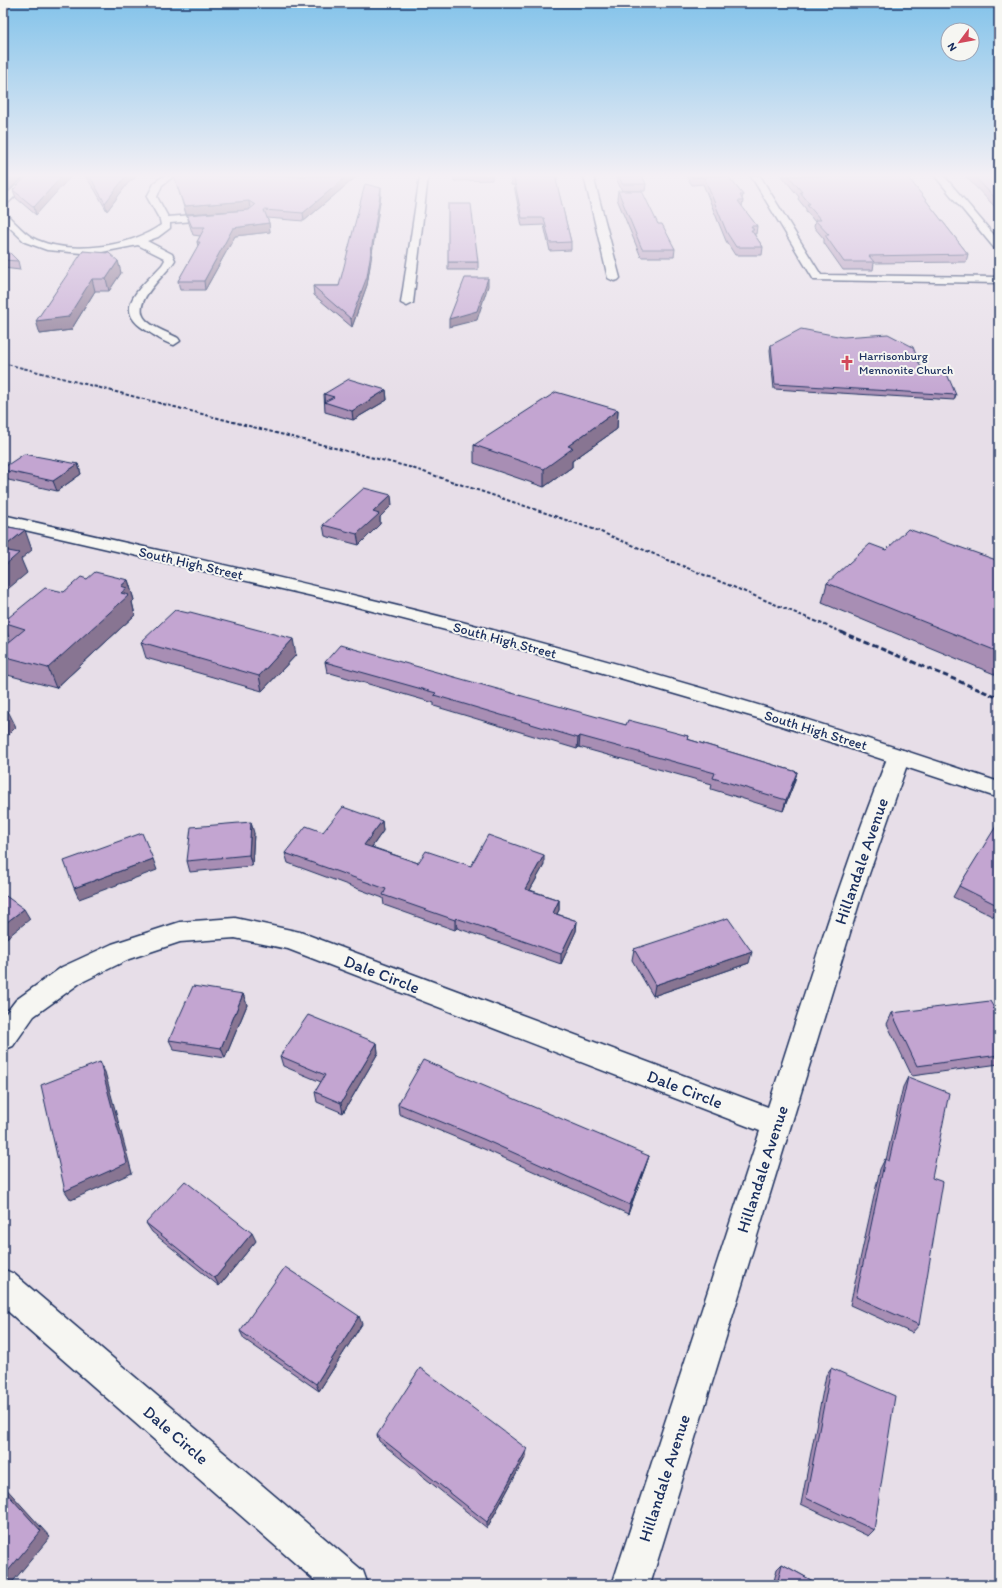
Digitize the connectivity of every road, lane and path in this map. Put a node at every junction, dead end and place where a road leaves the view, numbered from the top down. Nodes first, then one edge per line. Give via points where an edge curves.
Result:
1 (159, 250) edge
2 (414, 250) edge
3 (607, 250) edge
4 (801, 250) edge
5 (614, 278) dead end
6 (999, 280) edge
7 (407, 303) dead end
8 (174, 341) dead end
9 (3, 520) edge
10 (899, 756) junction
11 (999, 790) edge
12 (3, 1038) edge
13 (776, 1124) junction
14 (3, 1285) edge
15 (349, 1585) edge
16 (630, 1585) edge

1 - 8 street via 170,260 141,295 136,304 136,314 143,324
2 - 7 street
3 - 5 street
4 - 6 street via 818,278
9 - 10 street, South High Street via 377,606 671,685
10 - 11 street, South High Street
10 - 13 street, Hillandale Avenue via 882,796
12 - 13 street, Dale Circle via 25,1008 71,975 121,951 180,932 235,928 291,939
13 - 16 street, Hillandale Avenue
14 - 15 street, Dale Circle

